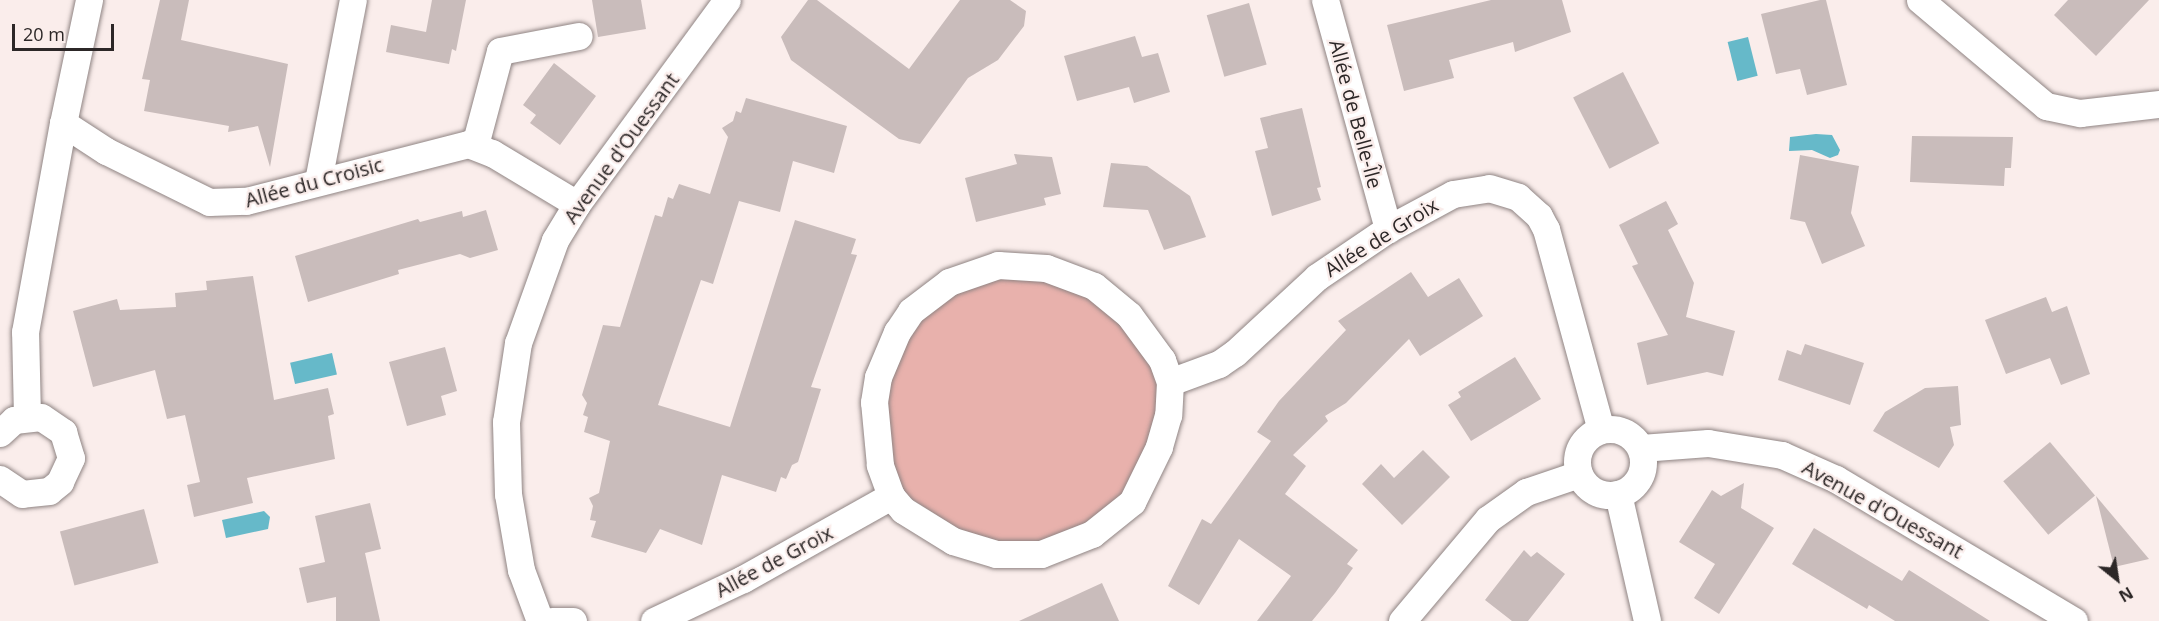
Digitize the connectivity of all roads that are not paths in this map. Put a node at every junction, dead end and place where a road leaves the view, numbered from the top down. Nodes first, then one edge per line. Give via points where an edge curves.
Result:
1 (89, 0) edge
2 (353, 0) edge
3 (727, 0) edge
4 (1325, 0) edge
5 (1920, 0) edge
6 (579, 36) dead end
7 (2159, 104) edge
8 (63, 123) junction
9 (475, 145) junction
10 (318, 181) junction
11 (577, 204) junction
12 (1388, 229) junction
13 (1170, 382) junction
14 (27, 417) junction
15 (1600, 430) junction
16 (0, 433) edge
17 (1641, 448) junction
18 (1579, 474) junction
19 (0, 479) edge
20 (1618, 494) junction
21 (891, 496) junction
22 (540, 621) edge
23 (552, 621) edge
24 (573, 621) edge
25 (654, 621) edge
26 (1402, 621) edge
27 (1647, 621) edge
28 (2074, 621) edge

1 - 8 street
2 - 10 street
3 - 11 street, Avenue d'Ouessant
4 - 12 street, Allée de Belle-Île
5 - 7 street via 2046,106 2080,113
6 - 9 street via 501,51
8 - 10 street, Allée du Croisic via 106,151 209,202 246,201
8 - 14 street via 25,332
9 - 10 street, Allée du Croisic via 460,144
9 - 11 street
11 - 22 street, Avenue d'Ouessant via 555,240 532,297 518,344 506,422 508,494 514,533 524,580
12 - 13 street, Allée de Groix via 1317,277 1235,353 1219,364
12 - 15 street, Allée de Groix via 1473,188 1504,191 1528,205 1539,216 1552,244
13 - 21 street via 1168,415 1147,477 1132,502 1114,519 1065,548 1018,556 975,550 916,520
13 - 21 street via 1162,360 1129,315 1094,286 1046,268 998,265 972,272 949,282 911,311 886,353 874,402 880,465
14 - 16 street via 14,420
14 - 19 street via 41,417 63,432 71,458 67,471 54,487 36,495 9,489
15 - 17 street via 1624,432
15 - 18 street via 1580,447
17 - 20 street via 1644,463 1640,477
17 - 28 street, Avenue d'Ouessant via 1708,443 1782,455 1836,479
18 - 20 street via 1594,491
18 - 26 street via 1526,492 1488,519
20 - 27 street
21 - 25 street, Allée de Groix via 743,579
23 - 24 street

